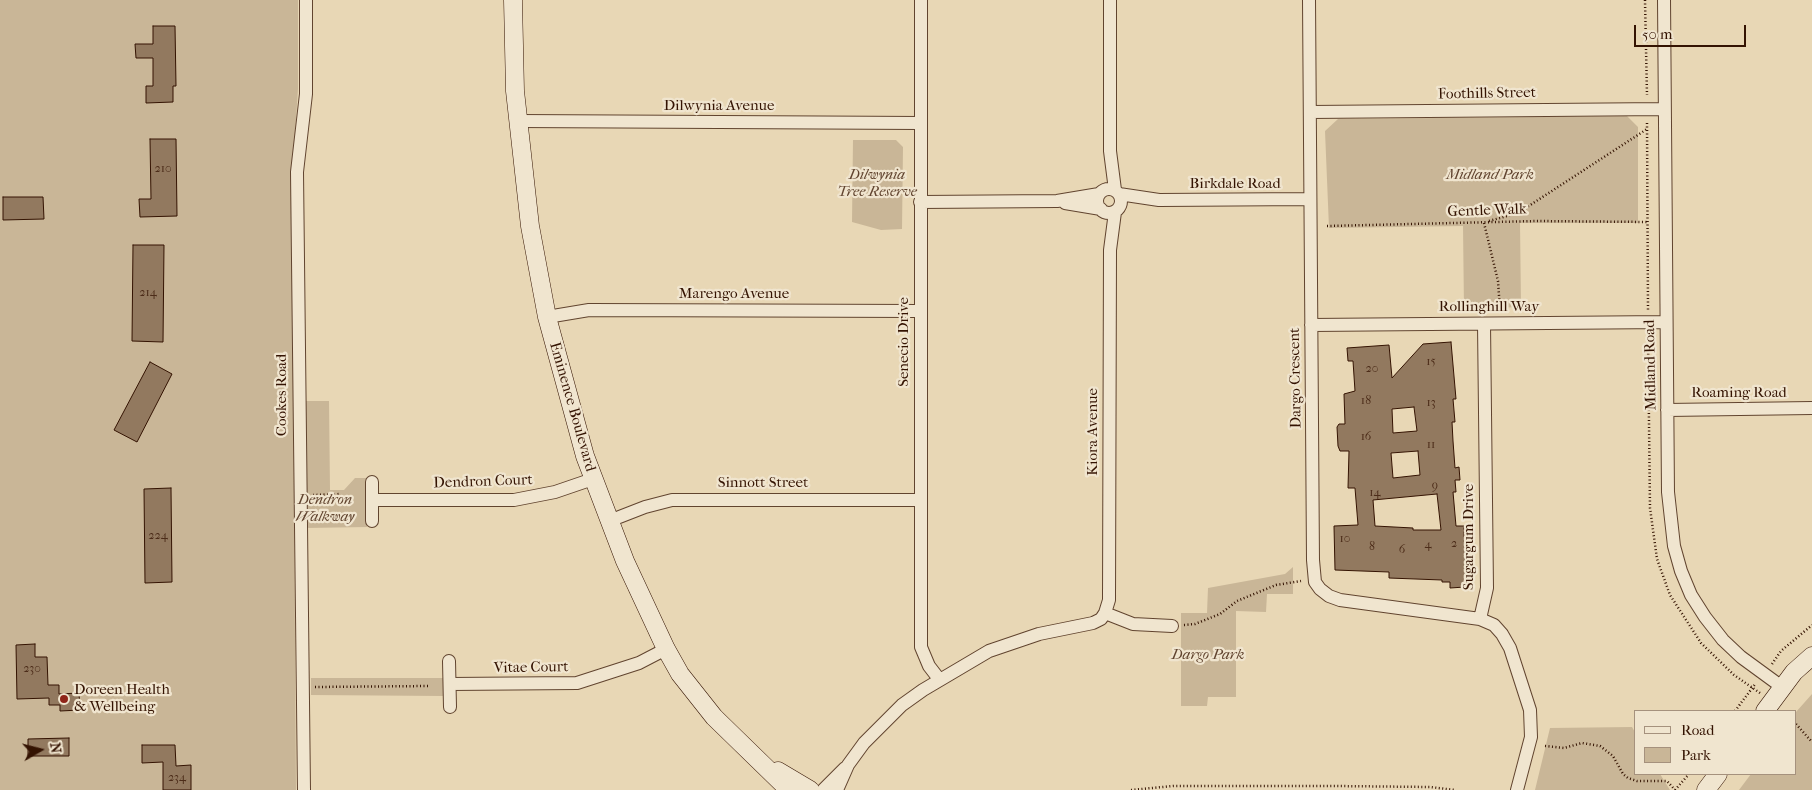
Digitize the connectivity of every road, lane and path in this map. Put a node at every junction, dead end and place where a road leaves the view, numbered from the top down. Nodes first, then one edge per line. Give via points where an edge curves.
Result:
1 (306, 0) edge
2 (513, 0) edge
3 (921, 0) edge
4 (1110, 0) edge
5 (1309, 0) edge
6 (1645, 0) edge
7 (1664, 0) edge
8 (1647, 109) junction
9 (1664, 109) junction
10 (1310, 112) junction
11 (517, 121) junction
12 (921, 123) junction
13 (1647, 129) junction
14 (1109, 192) junction
15 (1159, 200) junction
16 (1310, 200) junction
17 (1057, 201) junction
18 (920, 202) junction
19 (1110, 210) junction
20 (1483, 223) junction
21 (1327, 226) dead end
22 (921, 311) junction
23 (547, 317) junction
24 (1666, 322) junction
25 (1311, 324) junction
26 (1484, 324) junction
27 (1501, 324) junction
28 (1812, 408) edge
29 (1667, 410) junction
30 (593, 479) junction
31 (372, 482) dead end
32 (341, 494) dead end
33 (300, 495) junction
34 (372, 500) junction
35 (920, 500) junction
36 (372, 521) dead end
37 (609, 521) junction
38 (1316, 582) junction
39 (1105, 613) junction
40 (1480, 619) junction
41 (1172, 626) joint
42 (666, 649) junction
43 (1812, 656) edge
44 (449, 661) dead end
45 (939, 679) junction
46 (450, 684) junction
47 (430, 686) dead end
48 (303, 687) junction
49 (1782, 687) junction
50 (450, 707) dead end
51 (1766, 710) edge
52 (1797, 725) edge
53 (1812, 742) edge
54 (1545, 746) dead end
55 (764, 764) junction
56 (848, 765) junction
57 (1688, 775) edge
58 (1717, 775) edge
59 (304, 790) edge
60 (789, 790) edge
61 (810, 790) edge
62 (823, 790) edge
63 (837, 790) edge
64 (1131, 790) edge
65 (1455, 790) edge
66 (1517, 790) edge
67 (1675, 790) edge
68 (1706, 790) edge

1 - 33 street, Cookes Road via 306,94 297,172
2 - 11 street, Eminence Boulevard
3 - 12 street, Senecio Drive
4 - 14 street
5 - 10 street, Dargo Crescent
6 - 8 path
7 - 9 street, Midland Road
8 - 9 street, Foothills Street
8 - 10 street, Foothills Street
8 - 13 path
9 - 24 street, Midland Road
10 - 16 street, Dargo Crescent
11 - 12 street, Dilwynia Avenue
11 - 23 street, Eminence Boulevard via 530,226
12 - 18 street, Senecio Drive
13 - 20 path via 1518,213
13 - 20 path, Gentle Walk via 1647,222
14 - 15 street, Birkdale Road
14 - 17 street, Birkdale Road
14 - 19 street via 1122,201
14 - 19 street via 1097,202
15 - 16 street, Birkdale Road
15 - 19 street, Birkdale Road
16 - 25 street, Dargo Crescent
17 - 18 street, Birkdale Road
17 - 19 street, Birkdale Road
18 - 22 street, Senecio Drive
19 - 39 street, Kiora Avenue via 1109,600
20 - 21 path, Gentle Walk
20 - 27 path via 1498,281
22 - 23 street, Marengo Avenue via 589,310
22 - 35 street, Senecio Drive
23 - 30 street, Eminence Boulevard
24 - 27 street, Rollinghill Way
24 - 29 street, Midland Road
25 - 26 street, Rollinghill Way
25 - 38 street, Dargo Crescent via 1313,560
26 - 27 street, Rollinghill Way
26 - 40 street, Sugargum Drive via 1487,588
28 - 29 street, Roaming Road
29 - 49 street, Midland Road via 1670,518 1681,571 1691,595 1723,640
30 - 34 street, Dendron Court via 555,492 514,500
30 - 37 street, Eminence Boulevard
31 - 34 street
32 - 33 path
33 - 48 street, Cookes Road
34 - 36 street
35 - 37 street, Sinnott Street via 672,500
35 - 45 street, Senecio Drive via 921,647
37 - 42 street, Eminence Boulevard
38 - 40 street via 1328,596 1340,600
38 - 41 path via 1276,585 1237,601 1220,614 1195,624
39 - 41 street via 1133,624
39 - 45 street via 1093,623 1039,634 988,651
40 - 66 street via 1494,625 1510,648 1530,710 1531,738
42 - 46 street, Vitae Court via 639,663 577,683
42 - 55 street, Eminence Boulevard via 680,674 714,717
43 - 49 street
44 - 46 street
45 - 56 street via 884,721
46 - 50 street
47 - 48 path
48 - 59 street, Cookes Road
49 - 51 street
52 - 53 path
54 - 67 path via 1564,748 1582,743 1600,746 1613,756 1628,778 1667,781
55 - 60 street, Eminence Boulevard
55 - 61 street, Eminence Boulevard
56 - 62 street
56 - 63 street
57 - 67 path
58 - 68 street
64 - 65 path via 1173,786 1334,786

